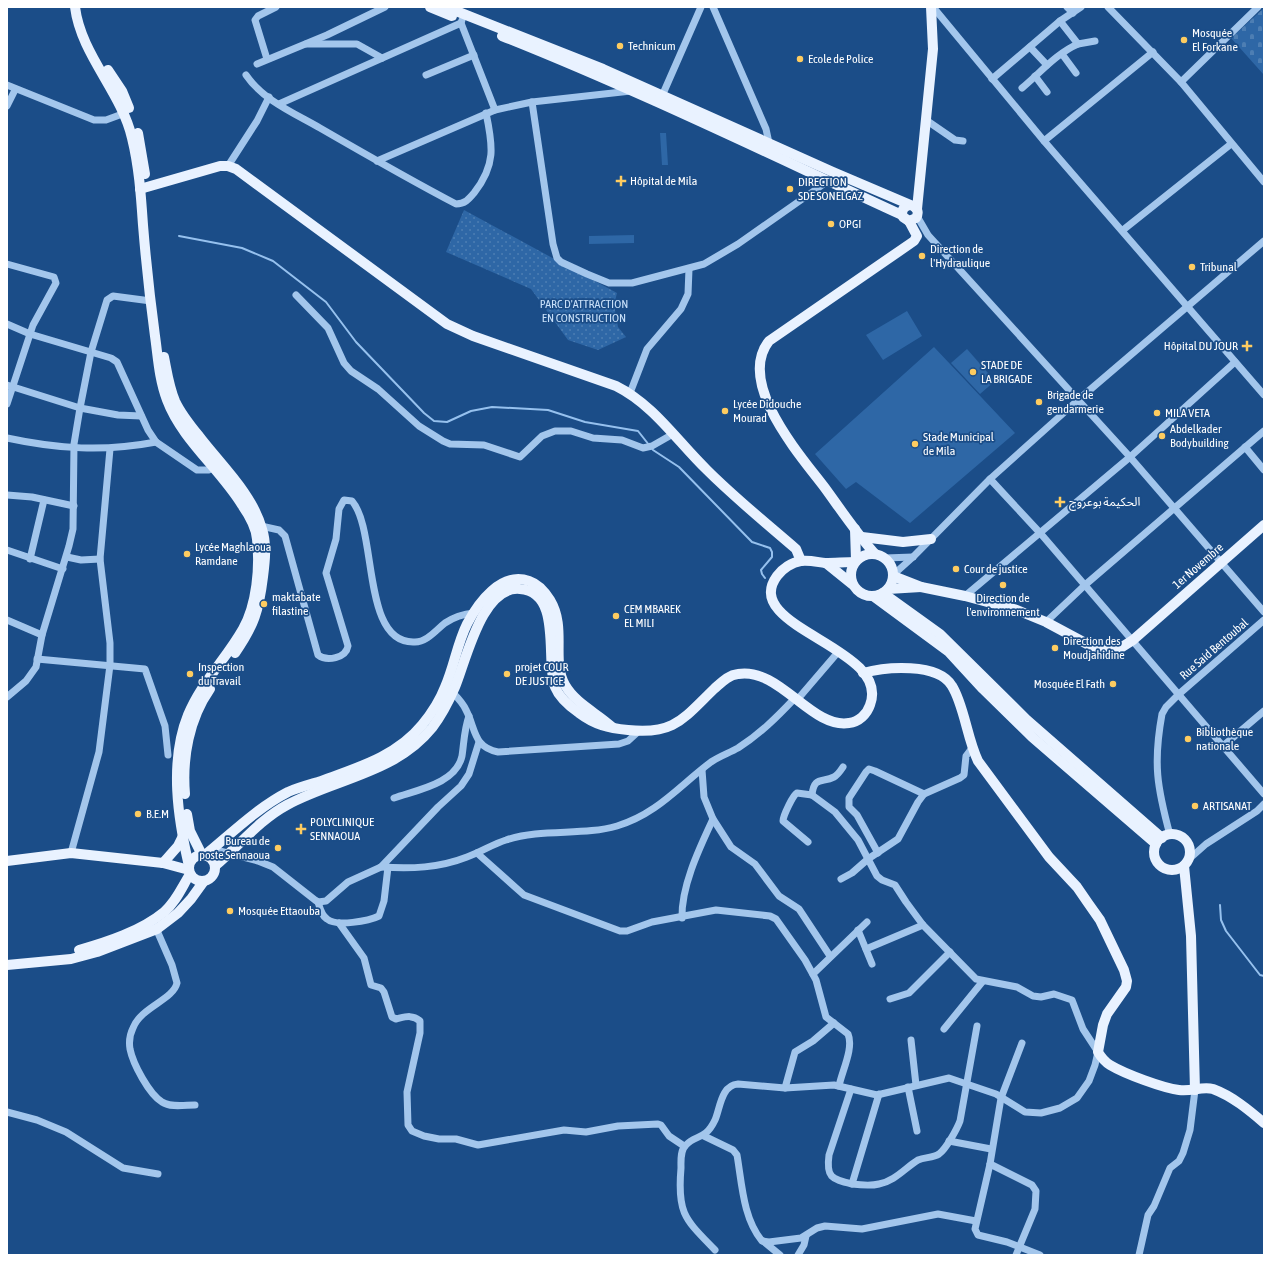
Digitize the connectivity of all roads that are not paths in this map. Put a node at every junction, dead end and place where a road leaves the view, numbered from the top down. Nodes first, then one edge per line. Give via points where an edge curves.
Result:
1 (75, 7) edge
2 (81, 7) edge
3 (276, 7) edge
4 (385, 7) edge
5 (430, 7) edge
6 (701, 7) edge
7 (713, 7) edge
8 (932, 7) edge
9 (1067, 7) edge
10 (1081, 7) edge
11 (1108, 7) edge
12 (1258, 7) edge
13 (266, 9) edge
14 (443, 9) edge
15 (1073, 13) junction
16 (1060, 21) junction
17 (461, 22) junction
18 (1095, 41) dead end
19 (302, 44) junction
20 (1078, 44) junction
21 (1030, 47) junction
22 (1153, 52) junction
23 (1062, 54) junction
24 (474, 55) junction
25 (382, 58) junction
26 (267, 59) junction
27 (257, 64) dead end
28 (1047, 65) junction
29 (1076, 73) dead end
30 (246, 75) dead end
31 (426, 76) dead end
32 (1035, 76) junction
33 (992, 79) junction
34 (1181, 82) junction
35 (7, 86) edge
36 (1022, 88) dead end
37 (15, 90) junction
38 (633, 90) junction
39 (1047, 92) dead end
40 (662, 96) junction
41 (269, 97) junction
42 (532, 102) junction
43 (279, 104) junction
44 (7, 106) edge
45 (495, 110) junction
46 (125, 113) junction
47 (486, 113) junction
48 (926, 120) junction
49 (963, 141) dead end
50 (1044, 141) junction
51 (769, 143) junction
52 (1231, 144) junction
53 (377, 161) junction
54 (228, 166) junction
55 (828, 181) junction
56 (1264, 182) edge
57 (144, 188) junction
58 (145, 204) junction
59 (911, 212) junction
60 (1122, 230) junction
61 (928, 235) junction
62 (917, 236) junction
63 (1264, 241) edge
64 (7, 264) edge
65 (689, 269) junction
66 (296, 295) dead end
67 (150, 301) junction
68 (1188, 307) junction
69 (7, 324) edge
70 (30, 334) junction
71 (91, 352) junction
72 (1235, 362) junction
73 (10, 386) edge
74 (630, 393) junction
75 (1264, 395) edge
76 (1078, 400) junction
77 (7, 404) edge
78 (80, 408) junction
79 (141, 416) junction
80 (1264, 431) edge
81 (674, 434) junction
82 (7, 438) edge
83 (156, 442) junction
84 (1245, 447) junction
85 (74, 448) junction
86 (110, 449) junction
87 (1130, 457) junction
88 (216, 465) junction
89 (1264, 470) edge
90 (990, 478) junction
91 (7, 495) edge
92 (44, 500) junction
93 (74, 506) junction
94 (1176, 508) junction
95 (1264, 525) edge
96 (261, 526) junction
97 (858, 533) junction
98 (1041, 534) junction
99 (931, 539) junction
100 (7, 550) edge
101 (875, 554) junction
102 (67, 557) junction
103 (913, 557) junction
104 (885, 558) junction
105 (30, 559) junction
106 (100, 559) junction
107 (801, 561) junction
108 (855, 561) junction
109 (1222, 562) junction
110 (826, 563) junction
111 (63, 569) junction
112 (893, 576) junction
113 (852, 584) junction
114 (1085, 585) junction
115 (921, 586) junction
116 (885, 591) junction
117 (873, 596) junction
118 (966, 596) junction
119 (1264, 612) edge
120 (474, 613) junction
121 (7, 620) edge
122 (1264, 620) edge
123 (1046, 622) junction
124 (42, 634) junction
125 (1133, 640) junction
126 (839, 651) junction
127 (37, 659) junction
128 (110, 665) junction
129 (863, 673) junction
130 (452, 693) junction
131 (1179, 694) junction
132 (7, 697) edge
133 (796, 699) junction
134 (1264, 711) edge
135 (469, 716) junction
136 (1024, 722) junction
137 (612, 727) junction
138 (639, 731) junction
139 (479, 742) junction
140 (1223, 746) junction
141 (972, 748) junction
142 (168, 755) dead end
143 (844, 768) dead end
144 (702, 770) junction
145 (924, 794) junction
146 (1264, 794) edge
147 (812, 795) junction
148 (394, 798) dead end
149 (1264, 804) edge
150 (713, 819) junction
151 (183, 836) junction
152 (1163, 839) junction
153 (808, 842) dead end
154 (71, 853) junction
155 (206, 853) junction
156 (477, 853) junction
157 (878, 853) junction
158 (229, 854) junction
159 (868, 859) junction
160 (7, 861) edge
161 (163, 863) junction
162 (1186, 863) junction
163 (215, 866) junction
164 (384, 867) junction
165 (189, 870) junction
166 (841, 879) dead end
167 (204, 881) junction
168 (318, 902) junction
169 (682, 918) junction
170 (150, 920) junction
171 (867, 922) dead end
172 (339, 923) junction
173 (923, 925) junction
174 (157, 928) junction
175 (858, 930) junction
176 (866, 949) junction
177 (950, 952) junction
178 (830, 956) junction
179 (7, 960) edge
180 (872, 964) dead end
181 (7, 965) edge
182 (813, 974) junction
183 (983, 981) junction
184 (890, 999) dead end
185 (834, 1023) junction
186 (978, 1026) dead end
187 (944, 1028) dead end
188 (911, 1040) dead end
189 (1022, 1043) dead end
190 (1098, 1052) junction
191 (967, 1083) junction
192 (916, 1085) junction
193 (839, 1086) junction
194 (908, 1087) junction
195 (785, 1088) junction
196 (851, 1088) junction
197 (1195, 1090) junction
198 (879, 1094) junction
199 (1001, 1098) junction
200 (195, 1105) dead end
201 (7, 1112) edge
202 (1264, 1123) edge
203 (917, 1131) dead end
204 (704, 1136) junction
205 (949, 1141) junction
206 (684, 1146) junction
207 (991, 1149) junction
208 (990, 1164) junction
209 (158, 1174) dead end
210 (852, 1184) junction
211 (976, 1221) junction
212 (806, 1236) junction
213 (762, 1241) junction
214 (1019, 1247) junction
215 (716, 1250) dead end
216 (780, 1255) edge
217 (798, 1255) edge
218 (1016, 1255) edge
219 (1040, 1255) edge
220 (1139, 1255) edge

1 - 46 main road via 83,38
2 - 57 main road via 87,32 122,91 133,119 144,157
3 - 13 street
4 - 19 street
5 - 14 main road
6 - 40 street
7 - 51 street via 766,129
8 - 33 street
8 - 48 main road via 933,49
9 - 15 street
10 - 15 street
11 - 22 street
12 - 34 street
13 - 26 street via 255,20
14 - 17 main road
14 - 40 main road via 603,69
15 - 16 street
16 - 20 street
16 - 21 street
17 - 24 street
17 - 25 street
17 - 38 main road
18 - 20 street
19 - 25 street via 357,44
19 - 26 street
20 - 23 street
21 - 28 street
21 - 33 street
22 - 34 street
22 - 50 street
23 - 28 street
23 - 29 street
24 - 31 street
24 - 45 street
25 - 43 street
26 - 27 street
28 - 32 street
30 - 41 street via 254,86
32 - 36 street
32 - 39 street
33 - 50 street
34 - 52 street
35 - 37 street
37 - 44 street
37 - 46 street via 94,120 106,120
38 - 42 street
38 - 55 main road
40 - 51 main road
41 - 43 street
41 - 54 street
42 - 45 street
42 - 65 street via 557,258 609,283 621,284
43 - 53 street
45 - 47 street
46 - 57 main road
47 - 53 street
47 - 53 street via 492,156 485,177 465,202 456,204
48 - 49 street via 955,140
48 - 59 main road via 921,174
50 - 60 street
51 - 59 main road
52 - 56 street
52 - 60 street
54 - 57 main road via 220,166
54 - 74 main road via 247,176 446,324 472,336
55 - 59 main road
55 - 65 street via 738,244 704,264
57 - 58 main road
58 - 67 main road
58 - 88 main road via 169,383 175,402
59 - 61 street
59 - 62 main road
60 - 68 street
61 - 62 street
61 - 76 street
62 - 97 main road via 914,241 769,341 760,360 763,388 777,422
63 - 68 street
64 - 70 street via 47,274 55,279 53,290
65 - 74 street via 688,294 667,326 647,349
66 - 81 street via 328,328 344,363 351,371 378,389 419,426 450,444 484,445 520,457 542,436 555,431 571,431 593,438 622,440 643,448
67 - 71 street via 110,296
67 - 88 main road via 160,378 167,401 179,424
68 - 72 street
68 - 76 street
69 - 70 street
70 - 71 street
70 - 73 street
71 - 78 street
71 - 79 street via 111,358 120,365
72 - 75 street
72 - 87 street
73 - 77 street
73 - 78 street
74 - 81 main road
76 - 87 street
76 - 90 street
78 - 79 street
78 - 85 street
79 - 83 street
80 - 84 street
81 - 107 main road via 716,480 796,550
82 - 85 street
83 - 86 street
83 - 88 street via 197,470 203,471
84 - 89 street
84 - 94 street
85 - 86 street
85 - 93 street
86 - 106 street
87 - 94 street
87 - 98 street
88 - 96 main road via 239,485 256,512
88 - 151 main road via 251,519 257,535 258,568 249,617 196,697 182,734 177,763
90 - 98 street
90 - 99 street
91 - 92 street
92 - 93 street
92 - 105 street
93 - 102 street via 73,529
94 - 109 street
94 - 114 street
95 - 109 main road, 1er Novembre
96 - 120 street via 279,530 285,536 318,655 322,658 344,655 348,651 326,573 336,539 339,509 344,500 352,501 360,515 379,611 384,624 398,638 407,642 417,642 427,638 446,622 460,615
96 - 155 main road via 265,563 261,598 254,622 204,697 195,716 189,740 185,767 187,816 190,831
97 - 99 main road via 903,542
97 - 101 main road
97 - 108 main road
98 - 114 street
98 - 118 street
99 - 103 street
100 - 105 street
101 - 104 main road
101 - 108 main road via 865,555
102 - 106 street via 81,560
102 - 111 street
103 - 104 street
103 - 112 street
104 - 112 main road via 891,566
105 - 111 street
106 - 128 street via 110,643
107 - 110 main road
107 - 126 main road via 787,566 773,582 773,603 785,618
108 - 110 main road
108 - 113 main road via 851,569
109 - 119 street
109 - 125 main road, 1er Novembre
110 - 113 main road
111 - 124 street
112 - 115 main road
112 - 116 main road
113 - 117 main road via 860,593
114 - 123 street
114 - 125 street
115 - 116 main road
115 - 118 main road, 1er Novembre
116 - 117 main road
116 - 136 main road via 940,634
117 - 136 main road via 949,652 983,689
118 - 123 main road, 1er Novembre via 1017,610
120 - 137 main road via 498,586 508,580 528,580 536,584 546,594 557,615 560,667 565,686 586,708
120 - 155 main road via 461,640 445,689 422,725 406,741 388,754 367,764 290,791 266,804
121 - 124 street
122 - 131 street, Rue Said Bentoubal
123 - 125 main road, 1er Novembre via 1101,649 1112,650
124 - 127 street
125 - 131 street
126 - 129 main road
126 - 133 street
127 - 128 street
127 - 132 street via 31,675
128 - 142 street via 145,669 165,726
128 - 154 street via 99,752
129 - 133 main road via 872,689 871,703 860,719 851,723 831,721
129 - 141 main road via 906,668 926,671 946,679 956,695
130 - 135 street via 463,704
130 - 137 main road via 480,620 499,596 509,590 520,588 530,591 538,598 547,614 551,632 552,668 555,686 560,696 590,721 600,726
130 - 158 main road via 433,727 404,753 364,774 284,806 268,817
131 - 140 street
131 - 152 street, Rue Said Bentoubal via 1162,714 1156,761
133 - 138 main road via 764,677 741,673 722,682 683,719 672,726 661,730
133 - 144 street via 763,730
134 - 140 street
135 - 139 street
135 - 148 street via 463,739 462,757 454,771 429,786
136 - 152 main road
137 - 138 main road
138 - 139 street via 628,741 619,744 511,753 492,751
139 - 164 street via 469,774 461,786 428,817
140 - 146 street
141 - 145 street via 966,756 964,775
141 - 190 main road via 993,782 1050,858 1077,887 1100,920 1124,970 1126,987 1107,1014
143 - 147 street via 834,777 817,782 813,786
144 - 150 street via 704,797
144 - 156 street via 653,810 634,820 596,829 526,835 505,840
145 - 157 street via 898,840
145 - 157 street via 875,771 869,769 866,772 849,798 849,807 857,815
147 - 153 street via 793,795 783,817 785,824
147 - 159 street via 846,823
149 - 162 street via 1206,844
150 - 169 street via 685,894
150 - 178 street via 731,847 755,864 778,896 799,909
151 - 161 main road
151 - 165 main road
152 - 162 main road via 1177,835 1184,839 1190,852
152 - 162 main road via 1155,857 1164,868 1177,869
154 - 160 main road
154 - 161 main road
155 - 158 street
155 - 163 main road
155 - 165 main road via 192,859
156 - 164 street via 452,862 422,868
156 - 169 street via 524,895 616,930 627,931 652,922
157 - 159 street
158 - 163 main road
158 - 168 street via 273,867
159 - 166 street
159 - 173 street via 877,876 895,885
161 - 165 main road
162 - 197 main road via 1191,936
163 - 167 main road via 211,877
164 - 168 street via 348,882 326,902
164 - 172 street via 384,901 379,916
165 - 167 main road via 196,880
165 - 170 main road via 172,903
167 - 174 main road via 178,913
168 - 172 street via 320,911 327,920
169 - 182 street via 716,910 770,916 779,922
170 - 174 street
170 - 179 main road via 114,937 68,953
171 - 175 street
172 - 206 street via 364,958 371,985 381,988 384,992 392,1017 396,1019 409,1015 417,1018 422,1025 407,1092 408,1124 412,1131 432,1138 478,1145 558,1130 586,1132 618,1126 658,1124 669,1136
173 - 176 street
173 - 177 street
174 - 181 main road via 97,952 71,959
174 - 200 street via 177,983 173,991 140,1016 131,1035 130,1048 135,1065 161,1101 173,1105
175 - 176 street
175 - 178 street
176 - 180 street
177 - 183 street via 971,975
177 - 184 street via 909,993
178 - 182 street
182 - 185 street via 826,1017
183 - 187 street
183 - 190 street via 1017,986 1036,997 1054,994 1066,997 1074,1004 1083,1029
185 - 193 street via 848,1034 850,1042
185 - 195 street via 795,1052
186 - 191 street
188 - 192 street
189 - 199 street
190 - 197 main road via 1109,1065 1137,1077 1178,1090
190 - 199 street via 1095,1066 1084,1090 1077,1098 1060,1108 1049,1112 1025,1112
191 - 192 street via 949,1078
191 - 199 street
191 - 205 street via 958,1125
192 - 194 street
193 - 195 street
193 - 196 street
194 - 198 street
194 - 203 street
195 - 204 street via 738,1084 732,1086 722,1098 715,1120
196 - 198 street
196 - 210 street via 827,1166 835,1180
197 - 202 main road via 1205,1088 1222,1093
197 - 220 street via 1190,1130 1183,1153 1170,1168 1148,1215
198 - 210 street
199 - 207 street
201 - 209 street via 37,1120 66,1132 123,1168
204 - 206 street
204 - 213 street via 733,1150 737,1155 744,1200
205 - 207 street
205 - 210 street via 938,1155 917,1161 887,1182
206 - 215 street via 679,1185 683,1213 695,1231
207 - 208 street
208 - 211 street
208 - 214 street via 1032,1185 1036,1191 1034,1208
211 - 212 street via 938,1214 870,1228 817,1228
211 - 214 street via 975,1229 978,1235
212 - 213 street
212 - 217 street
213 - 216 street
214 - 218 street
214 - 219 street

